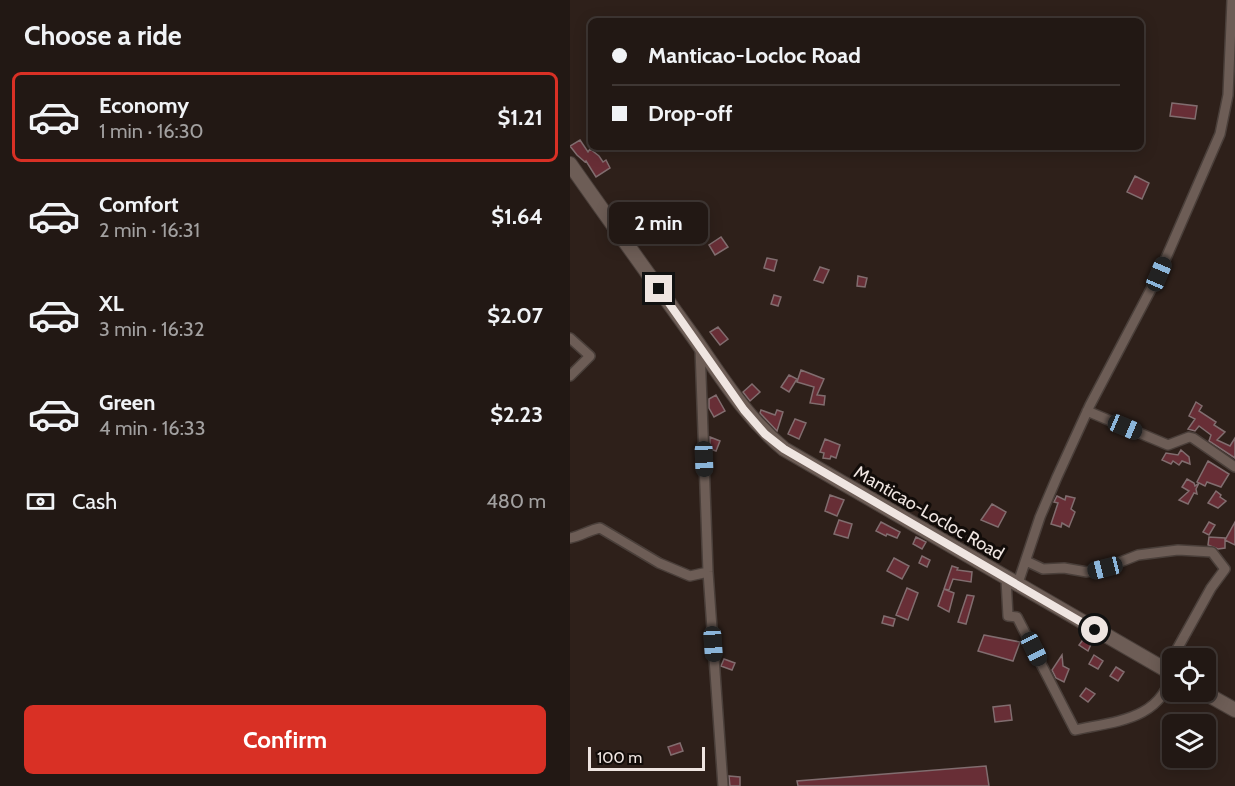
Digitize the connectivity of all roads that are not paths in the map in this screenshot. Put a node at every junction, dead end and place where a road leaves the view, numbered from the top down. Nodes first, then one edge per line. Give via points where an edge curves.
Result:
1 (1232, 0) edge
2 (570, 164) edge
3 (570, 339) edge
4 (699, 345) junction
5 (570, 376) edge
6 (1087, 411) junction
7 (1235, 466) edge
8 (570, 538) edge
9 (1026, 561) junction
10 (708, 572) junction
11 (1012, 583) junction
12 (1178, 648) edge
13 (1162, 666) edge
14 (1162, 691) edge
15 (1216, 699) edge
16 (1235, 710) edge
17 (723, 786) edge

1 - 6 street via 1228,95 1220,134 1159,274
2 - 4 street, Manticao-Locloc Road
3 - 5 street via 590,356
4 - 10 street
4 - 11 street, Manticao-Locloc Road via 744,410 784,449
6 - 7 street via 1168,446 1191,437
6 - 9 street via 1044,507
8 - 10 street via 600,528 659,563 690,576
9 - 11 street
9 - 12 street via 1043,569 1087,572 1137,555 1178,550 1212,552 1225,569
10 - 17 street
11 - 13 street, Manticao-Locloc Road
11 - 14 street via 1008,616 1017,617 1075,730 1134,718 1152,708
15 - 16 street

